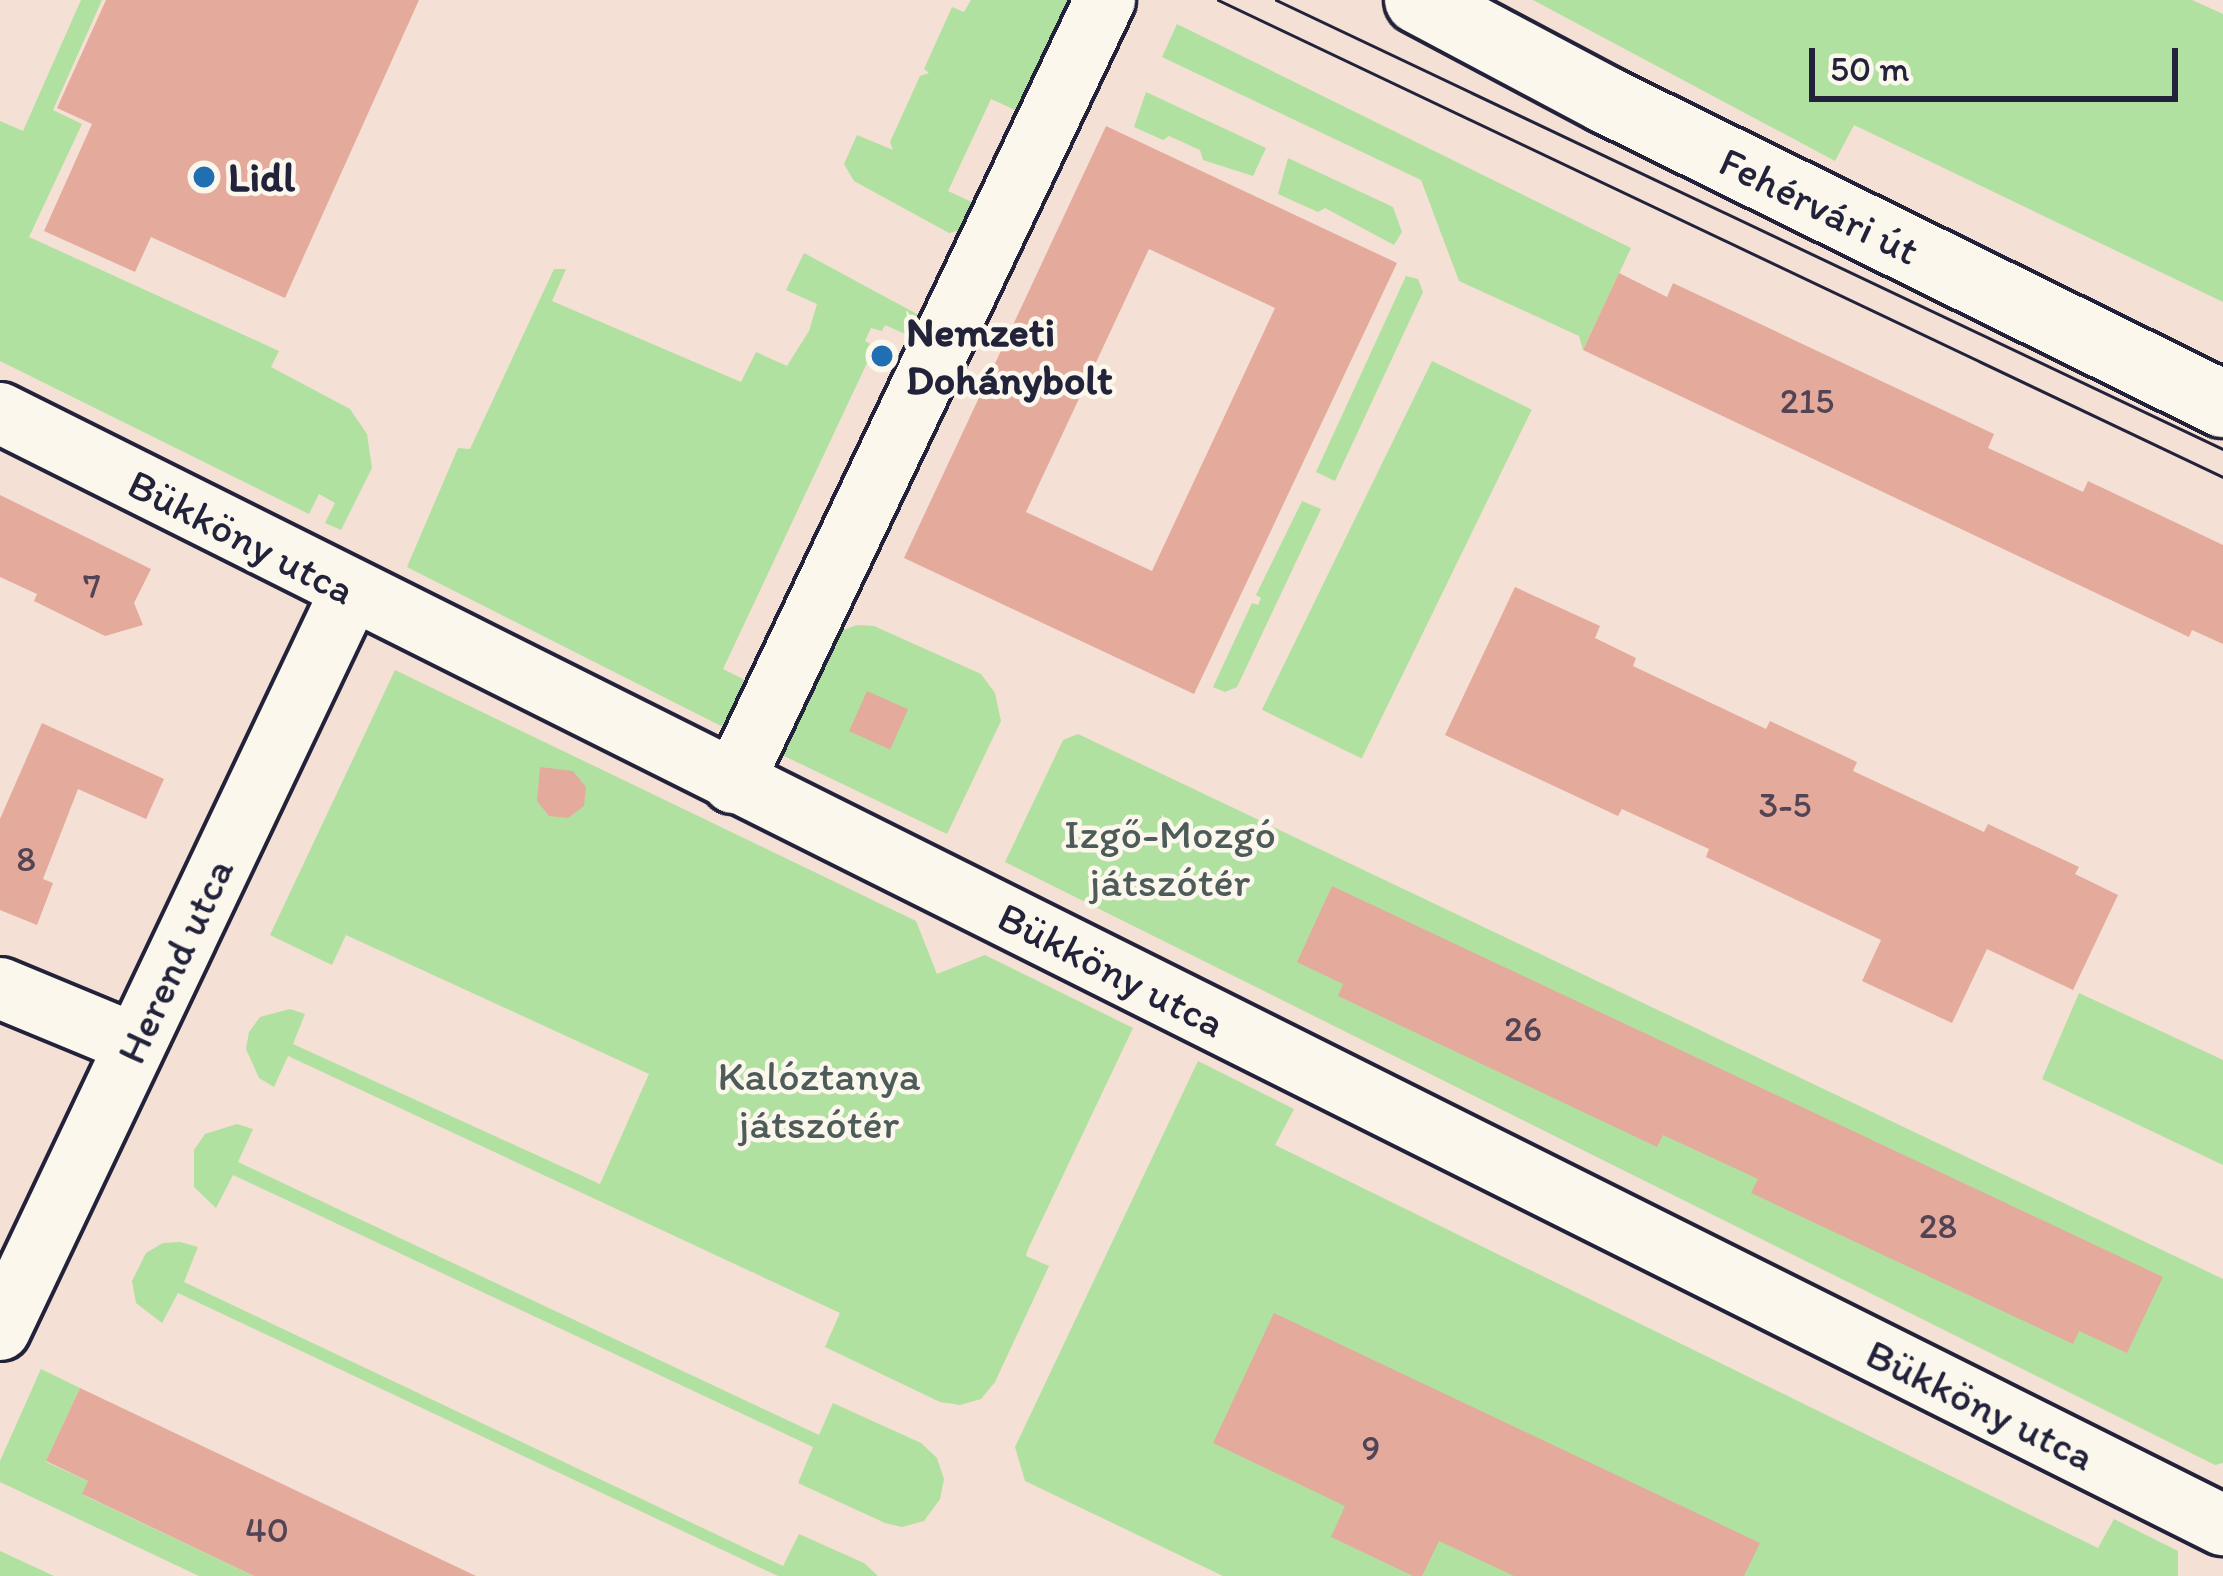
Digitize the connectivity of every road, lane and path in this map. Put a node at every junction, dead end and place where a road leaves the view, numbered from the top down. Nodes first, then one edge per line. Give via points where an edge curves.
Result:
1 (1105, 0) edge
2 (1418, 0) edge
3 (2223, 404) edge
4 (0, 413) edge
5 (350, 592) junction
6 (733, 783) junction
7 (0, 988) edge
8 (135, 1044) junction
9 (0, 1330) edge
10 (2223, 1525) edge

1 - 6 street
2 - 3 street, Fehérvári út
4 - 5 street, Bükköny utca
5 - 6 street, Bükköny utca
5 - 8 street, Herend utca
6 - 10 street, Bükköny utca
7 - 8 street
8 - 9 street, Herend utca

